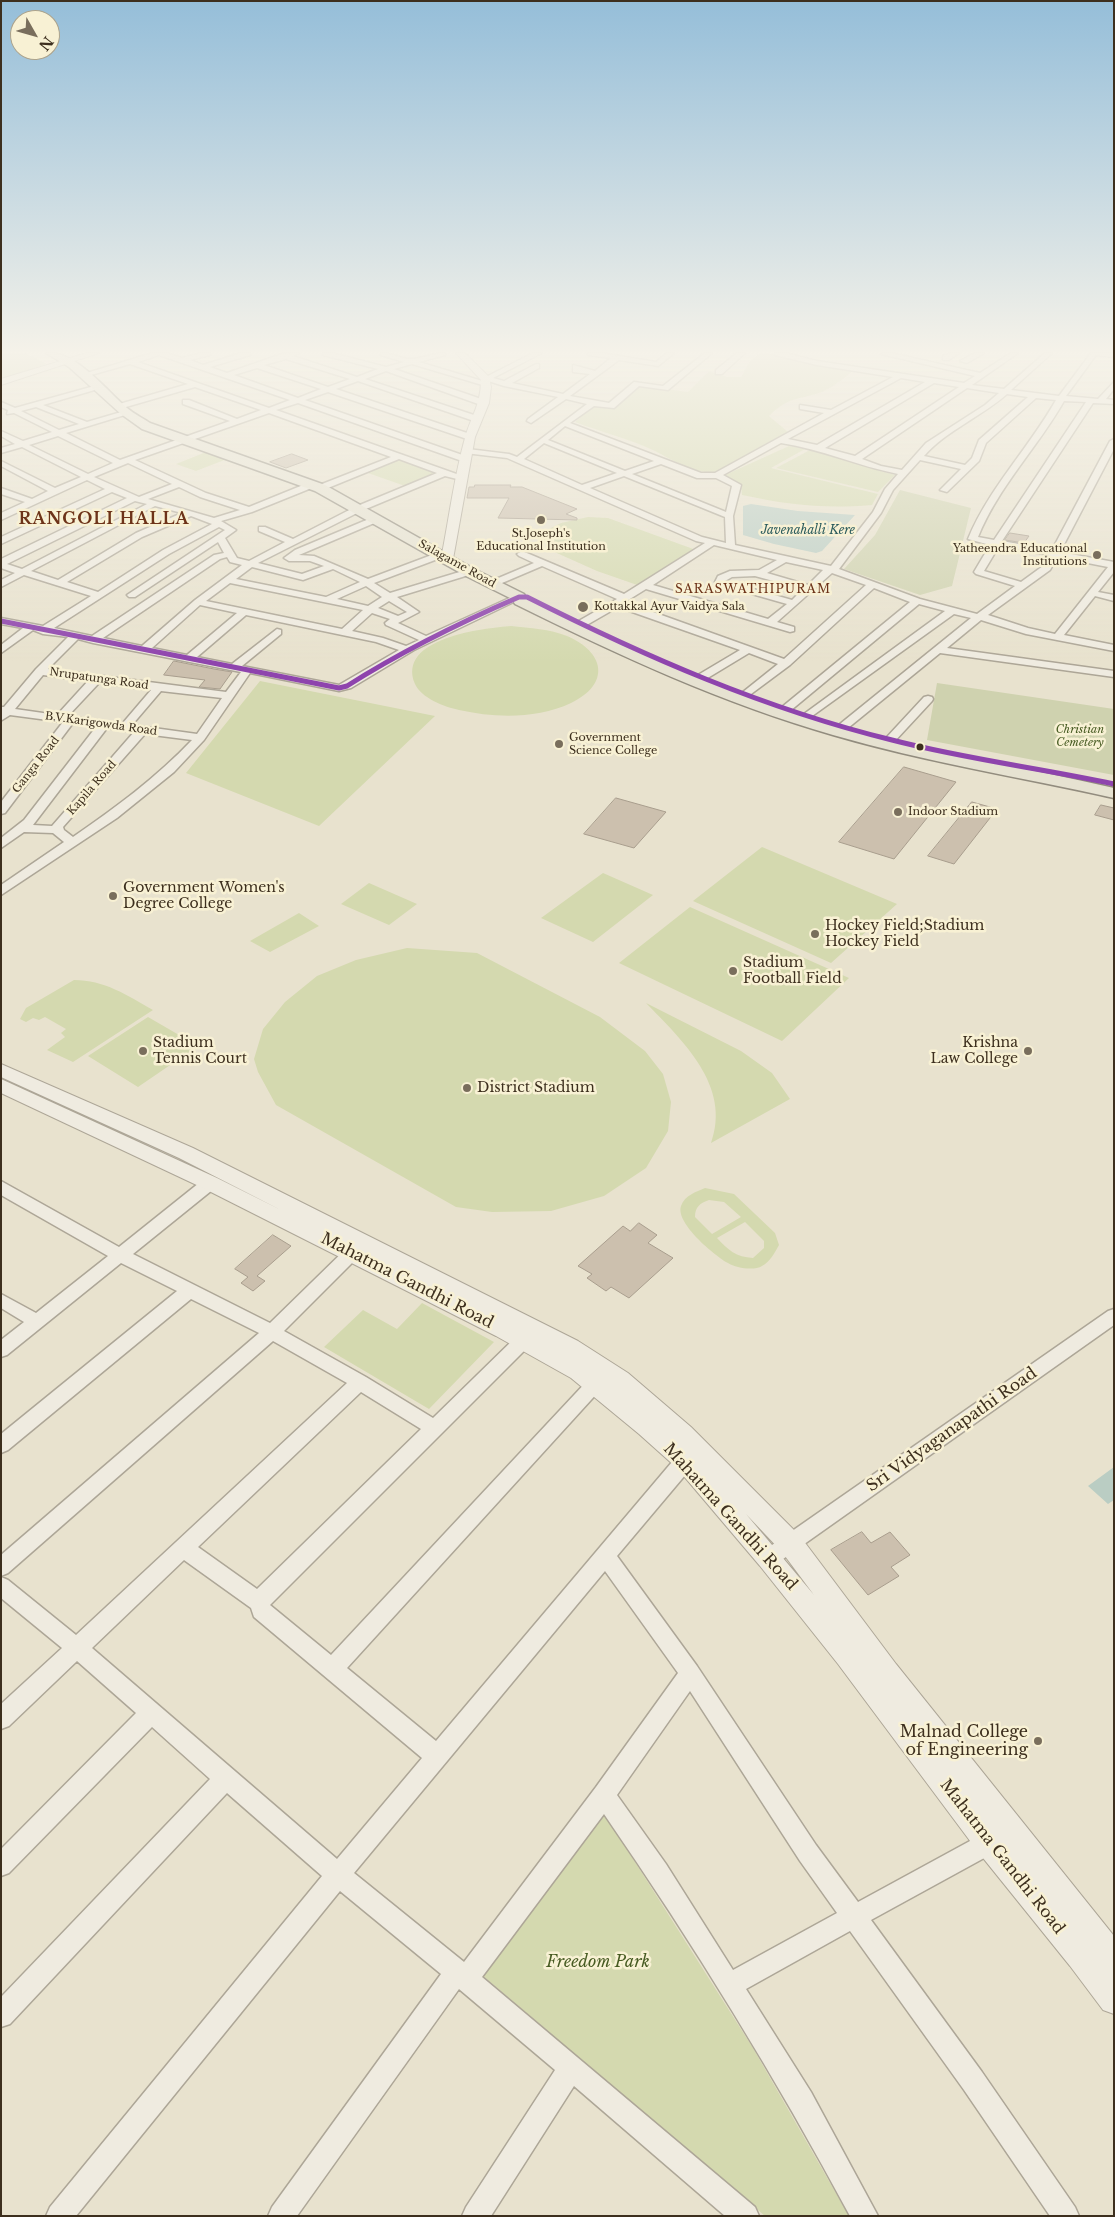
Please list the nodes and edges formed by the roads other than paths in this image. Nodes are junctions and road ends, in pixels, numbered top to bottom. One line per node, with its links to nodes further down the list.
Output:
1 (48, 456): 30 (street)
2 (106, 456): 24 (street)
3 (137, 456): 20 (street)
4 (232, 456): 33 (main road, Salagame Road)
5 (467, 456): 31 (street)
6 (510, 456): 21 (street)
7 (522, 456): 21 (street)
8 (582, 456): 28 (street)
9 (647, 456): 22 (street)
10 (750, 456): 29 (street)
11 (846, 456): 19 (street)
12 (860, 456): 19 (street)
13 (977, 456): 25 (street)
14 (1023, 456): 54 (street)
15 (1053, 456): 54 (street)
16 (1105, 456): 58 (street)
17 (398, 457): 26 (street); 33 (street)
18 (919, 457): 25 (street); 27 (street)
19 (856, 459): 27 (street)
20 (128, 460): 24 (street); 32 (street)
21 (518, 460): 34 (street)
22 (661, 462): 28 (street); 29 (street)
23 (1, 463): 38 (street)
24 (119, 463): 30 (street)
25 (967, 468): 36 (street)
26 (444, 473): 31 (street); 42 (street)
27 (903, 473): 68 (street)
28 (625, 474): 34 (street); 45 (street)
29 (717, 475): 45 (street)
30 (88, 477): 35 (street); 38 (street)
31 (462, 479): 60 (street)
32 (180, 484): 39 (street); 43 (street)
33 (316, 486): 42 (main road, Salagame Road); 43 (street)
34 (582, 488): 53 (street)
35 (112, 489): 39 (street); 51 (street)
36 (944, 490)
37 (1, 491): 40 (street)
38 (55, 491): 40 (street)
39 (137, 499): 41 (street); 64 (street)
40 (34, 502): 46 (street)
41 (156, 503): 44 (street); 69 (street)
42 (358, 509): 47 (main road, Salagame Road); 52 (street)
43 (249, 510): 48 (street)
44 (190, 513): 48 (street); 74 (street)
45 (729, 516): 55 (street)
46 (1, 517)
47 (376, 519): 60 (main road, Salagame Road); 61 (street)
48 (216, 522): 50 (street); 83 (street)
49 (262, 529): 52 (street)
50 (220, 537): 56 (street); 84 (street)
51 (1, 541)
52 (292, 542): 59 (street)
53 (713, 542): 55 (street); 79 (street)
54 (996, 542): 58 (street); 80 (street)
55 (731, 546): 62 (street)
56 (230, 554): 65 (street); 111 (street)
57 (522, 554): 63 (street)
58 (1054, 554): 66 (street); 80 (street)
59 (268, 555): 61 (street); 65 (street)
60 (443, 557): 70 (main road, Salagame Road); 75 (street)
61 (289, 558): 67 (street)
62 (786, 559): 68 (street); 71 (street)
63 (541, 563): 77 (street); 89 (street)
64 (1, 564): 69 (street)
65 (250, 564): 67 (street); 73 (street)
66 (1114, 565): 72 (street)
67 (333, 566): 75 (street)
68 (832, 569): 78 (street); 81 (street)
69 (23, 572): 74 (street); 76 (street)
70 (469, 572): 77 (main road, Salagame Road); 85 (street)
71 (758, 574): 81 (street); 92 (street)
72 (1109, 578): 82 (street)
73 (229, 580): 88 (street); 91 (street)
74 (59, 583): 83 (street)
75 (366, 583): 85 (street); 88 (street)
76 (1, 584)
77 (492, 584): 86 (main road, Salagame Road)
78 (873, 584): 90 (street); 119 (street)
79 (647, 586): 89 (street); 101 (street)
80 (1024, 586): 98 (street)
81 (810, 588): 92 (street)
82 (1092, 593): 87 (street); 109 (street)
83 (99, 595): 105 (street)
84 (132, 595)
85 (390, 596): 94 (street); 99 (street)
86 (519, 597): 93 (street); 95 (main road, Salagame Road); 102 (main road)
87 (1114, 598)
88 (328, 600): 94 (street)
89 (620, 601): 102 (street); 116 (street)
90 (917, 601): 96 (street); 130 (street)
91 (198, 602): 97 (street); 113 (street)
92 (794, 603): 101 (street)
93 (495, 607): 95 (street); 110 (street)
94 (370, 609): 99 (street); 107 (street)
95 (535, 609): 102 (main road, Salagame Road)
96 (953, 610): 98 (street); 132 (street)
97 (244, 613): 107 (street); 118 (street)
98 (980, 617): 109 (street); 117 (street)
99 (398, 619): 110 (street)
100 (1, 621): 103 (street)
101 (769, 622): 104 (street)
102 (578, 626): 124 (main road); 141 (main road, Salagame Road)
103 (30, 628): 105 (street); 115 (street)
104 (790, 628)
105 (43, 630): 108 (street)
106 (277, 632): 120 (street)
107 (344, 632): 114 (street)
108 (75, 636): 111 (street); 122 (street)
109 (1058, 637): 112 (street)
110 (424, 639): 114 (street)
111 (93, 640): 113 (street)
112 (1114, 648)
113 (144, 649): 118 (street)
114 (405, 649): 121 (street)
115 (1, 650)
116 (748, 650): 119 (street); 124 (street)
117 (940, 650): 123 (street); 135 (street)
118 (189, 658): 120 (street)
119 (786, 663): 127 (street)
120 (234, 667): 121 (street)
121 (247, 670): 128 (street)
122 (40, 671): 125 (street, Nrupatunga Road); 131 (street)
123 (1114, 674)
124 (702, 677): 127 (main road)
125 (96, 678): 126 (street, Nrupatunga Road); 133 (street, Ganga Road)
126 (158, 688): 128 (street, Nrupatunga Road); 136 (street)
127 (747, 694): 130 (main road)
128 (230, 696): 138 (street)
129 (928, 699): 139 (street)
130 (786, 709): 132 (main road)
131 (3, 713): 133 (street, B.V.Karigowda Road)
132 (808, 716): 135 (main road)
133 (66, 719): 134 (street, B.V.Karigowda Road); 142 (street, Ganga Road)
134 (104, 724): 136 (street, B.V.Karigowda Road); 143 (street)
135 (844, 726): 139 (main road)
136 (125, 727): 137 (street, B.V.Karigowda Road)
137 (142, 730): 138 (street, B.V.Karigowda Road); 144 (street, Kapila Road)
138 (200, 738): 145 (street)
139 (890, 740): 140 (main road)
140 (1114, 784)
141 (1114, 793)
142 (1, 810)
143 (24, 828): 144 (street); 146 (street)
144 (57, 830): 145 (street)
145 (73, 843): 147 (street)
146 (1, 844)
147 (1, 891)
148 (1, 1070): 150 (street, Mahatma Gandhi Road)
149 (1, 1085): 150 (street, Mahatma Gandhi Road)
150 (143, 1142): 151 (street, Mahatma Gandhi Road); 153 (street, Mahatma Gandhi Road)
151 (210, 1183): 153 (street, Mahatma Gandhi Road); 154 (street)
152 (1, 1187): 154 (street)
153 (358, 1248): 159 (street); 160 (street, Mahatma Gandhi Road); 166 (street, Mahatma Gandhi Road)
154 (121, 1256): 155 (street); 158 (street)
155 (190, 1290): 159 (street); 165 (street)
156 (1, 1300): 158 (street)
157 (1114, 1316): 167 (street, Sri Vidyaganapathi Road)
158 (37, 1322): 161 (street)
159 (272, 1332): 162 (street); 171 (street)
160 (523, 1340): 163 (street, Mahatma Gandhi Road); 164 (street)
161 (1, 1350)
162 (360, 1382): 164 (street); 168 (street)
163 (595, 1384): 166 (street, Mahatma Gandhi Road); 175 (street)
164 (432, 1430): 173 (street)
165 (1, 1445)
166 (691, 1454): 167 (street, Mahatma Gandhi Road); 169 (street); 170 (street, Mahatma Gandhi Road)
167 (791, 1544): 170 (street, Sri Vidyaganapathi Road); 186 (street, Mahatma Gandhi Road)
168 (184, 1548): 173 (street); 174 (street)
169 (606, 1557): 176 (street); 179 (street)
170 (770, 1558): 182 (street, Mahatma Gandhi Road)
171 (1, 1567)
172 (1, 1586): 174 (street)
173 (260, 1603): 175 (street)
174 (78, 1648): 177 (street); 178 (street)
175 (332, 1669): 179 (street)
176 (690, 1673): 181 (street); 185 (street)
177 (151, 1714): 180 (street); 183 (street)
178 (1, 1719)
179 (437, 1756): 184 (street)
180 (227, 1777): 184 (street); 190 (street)
181 (604, 1795): 187 (street); 188 (street)
182 (989, 1843): 185 (street); 189 (street, Mahatma Gandhi Road)
183 (1, 1865)
184 (338, 1875): 187 (street); 192 (street)
185 (853, 1917): 188 (street); 197 (street)
186 (1114, 1960)
187 (461, 1975): 191 (street); 193 (street)
188 (728, 1985): 196 (street)
189 (1114, 1999)
190 (1, 2015)
191 (571, 2068): 194 (street); 195 (street)
192 (59, 2216)
193 (281, 2216)
194 (475, 2216)
195 (746, 2216)
196 (865, 2216)
197 (1066, 2216)

